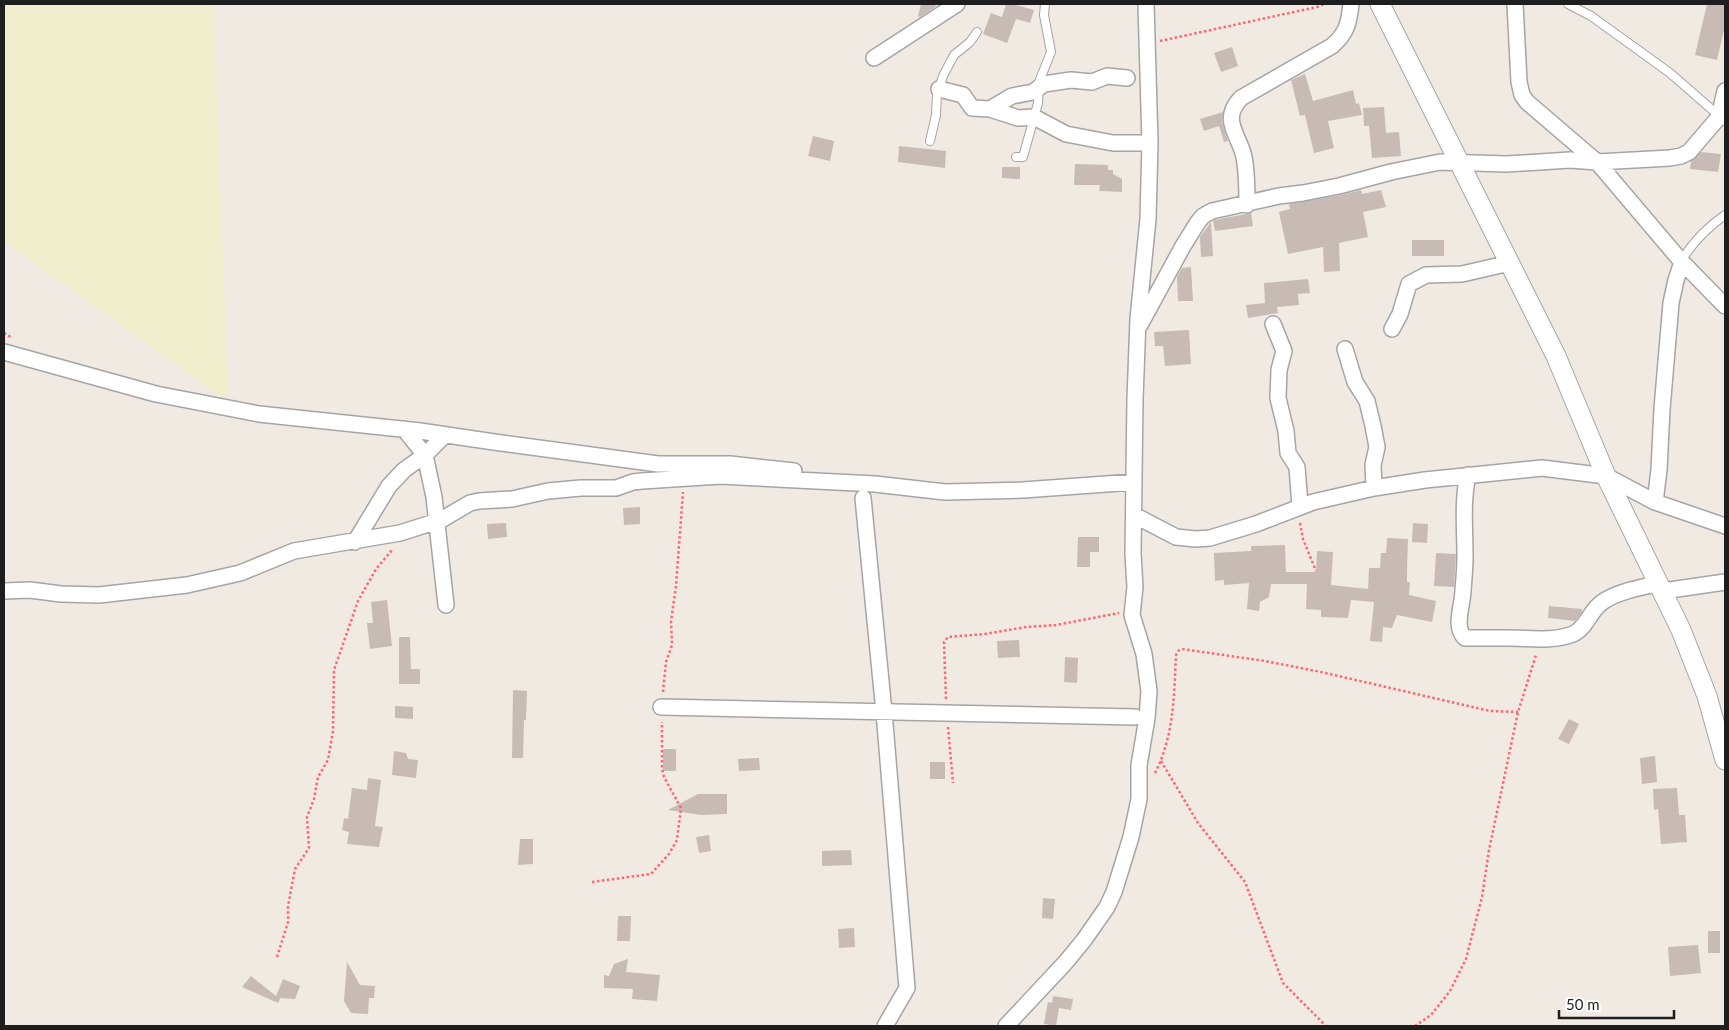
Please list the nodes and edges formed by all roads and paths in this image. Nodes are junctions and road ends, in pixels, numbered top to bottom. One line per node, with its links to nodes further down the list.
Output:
1 (957, 4): 11 (street)
2 (1045, 4): 13 (lane)
3 (1146, 4): 10 (street)
4 (1324, 4): 10 (path)
5 (1351, 4): 24 (street)
6 (1380, 4): 22 (street)
7 (1515, 4): 23 (street)
8 (1568, 4): 18 (lane)
9 (977, 32): 14 (lane)
10 (1147, 44): 20 (street)
11 (874, 58)
12 (1126, 78): 13 (street)
13 (1038, 88): 16 (street); 17 (lane)
14 (939, 89): 16 (street); 19 (lane)
15 (1725, 91): 18 (street)
16 (990, 109): 17 (street)
17 (1034, 117): 20 (street); 21 (lane)
18 (1722, 119): 23 (street)
19 (930, 141)
20 (1150, 143): 31 (street)
21 (1016, 157)
22 (1459, 162): 23 (street); 24 (street); 26 (street)
23 (1597, 162): 27 (street)
24 (1247, 205): 31 (street)
25 (1725, 215): 27 (lane)
26 (1507, 258): 30 (street); 38 (street)
27 (1681, 262): 28 (street); 43 (street)
28 (1725, 306)
29 (1273, 324): 44 (street)
30 (1392, 329)
31 (1138, 330): 39 (street)
32 (1345, 349): 41 (street)
33 (4, 352): 34 (street)
34 (404, 429): 35 (street); 36 (street)
35 (445, 435): 36 (street); 40 (street)
36 (425, 455): 46 (street); 49 (street)
37 (1468, 475): 38 (street); 41 (street); 56 (street)
38 (1606, 476): 43 (street); 52 (street)
39 (1134, 482): 40 (street); 45 (street)
40 (875, 484): 46 (street)
41 (1374, 488): 44 (street)
42 (863, 498): 58 (street)
43 (1655, 502): 47 (street)
44 (1299, 507): 45 (street); 50 (path)
45 (1134, 515): 55 (street)
46 (436, 521): 48 (street); 54 (street)
47 (1725, 526)
48 (408, 531): 49 (street); 66 (path)
49 (355, 542): 53 (street)
50 (1316, 571)
51 (1725, 582): 52 (street)
52 (1661, 587): 56 (street); 62 (street)
53 (4, 591)
54 (446, 605)
55 (1132, 610): 60 (path); 68 (street)
56 (1539, 638): 59 (path)
57 (661, 707): 58 (street)
58 (884, 712): 60 (street); 67 (street)
59 (1518, 712): 63 (path); 70 (path)
60 (947, 713): 61 (street); 65 (path)
61 (1135, 717)
62 (1725, 760)
63 (1161, 761): 64 (path); 69 (path)
64 (1152, 780)
65 (953, 783)
66 (277, 957)
67 (885, 1026)
68 (1006, 1026)
69 (1326, 1026)
70 (1415, 1026)

